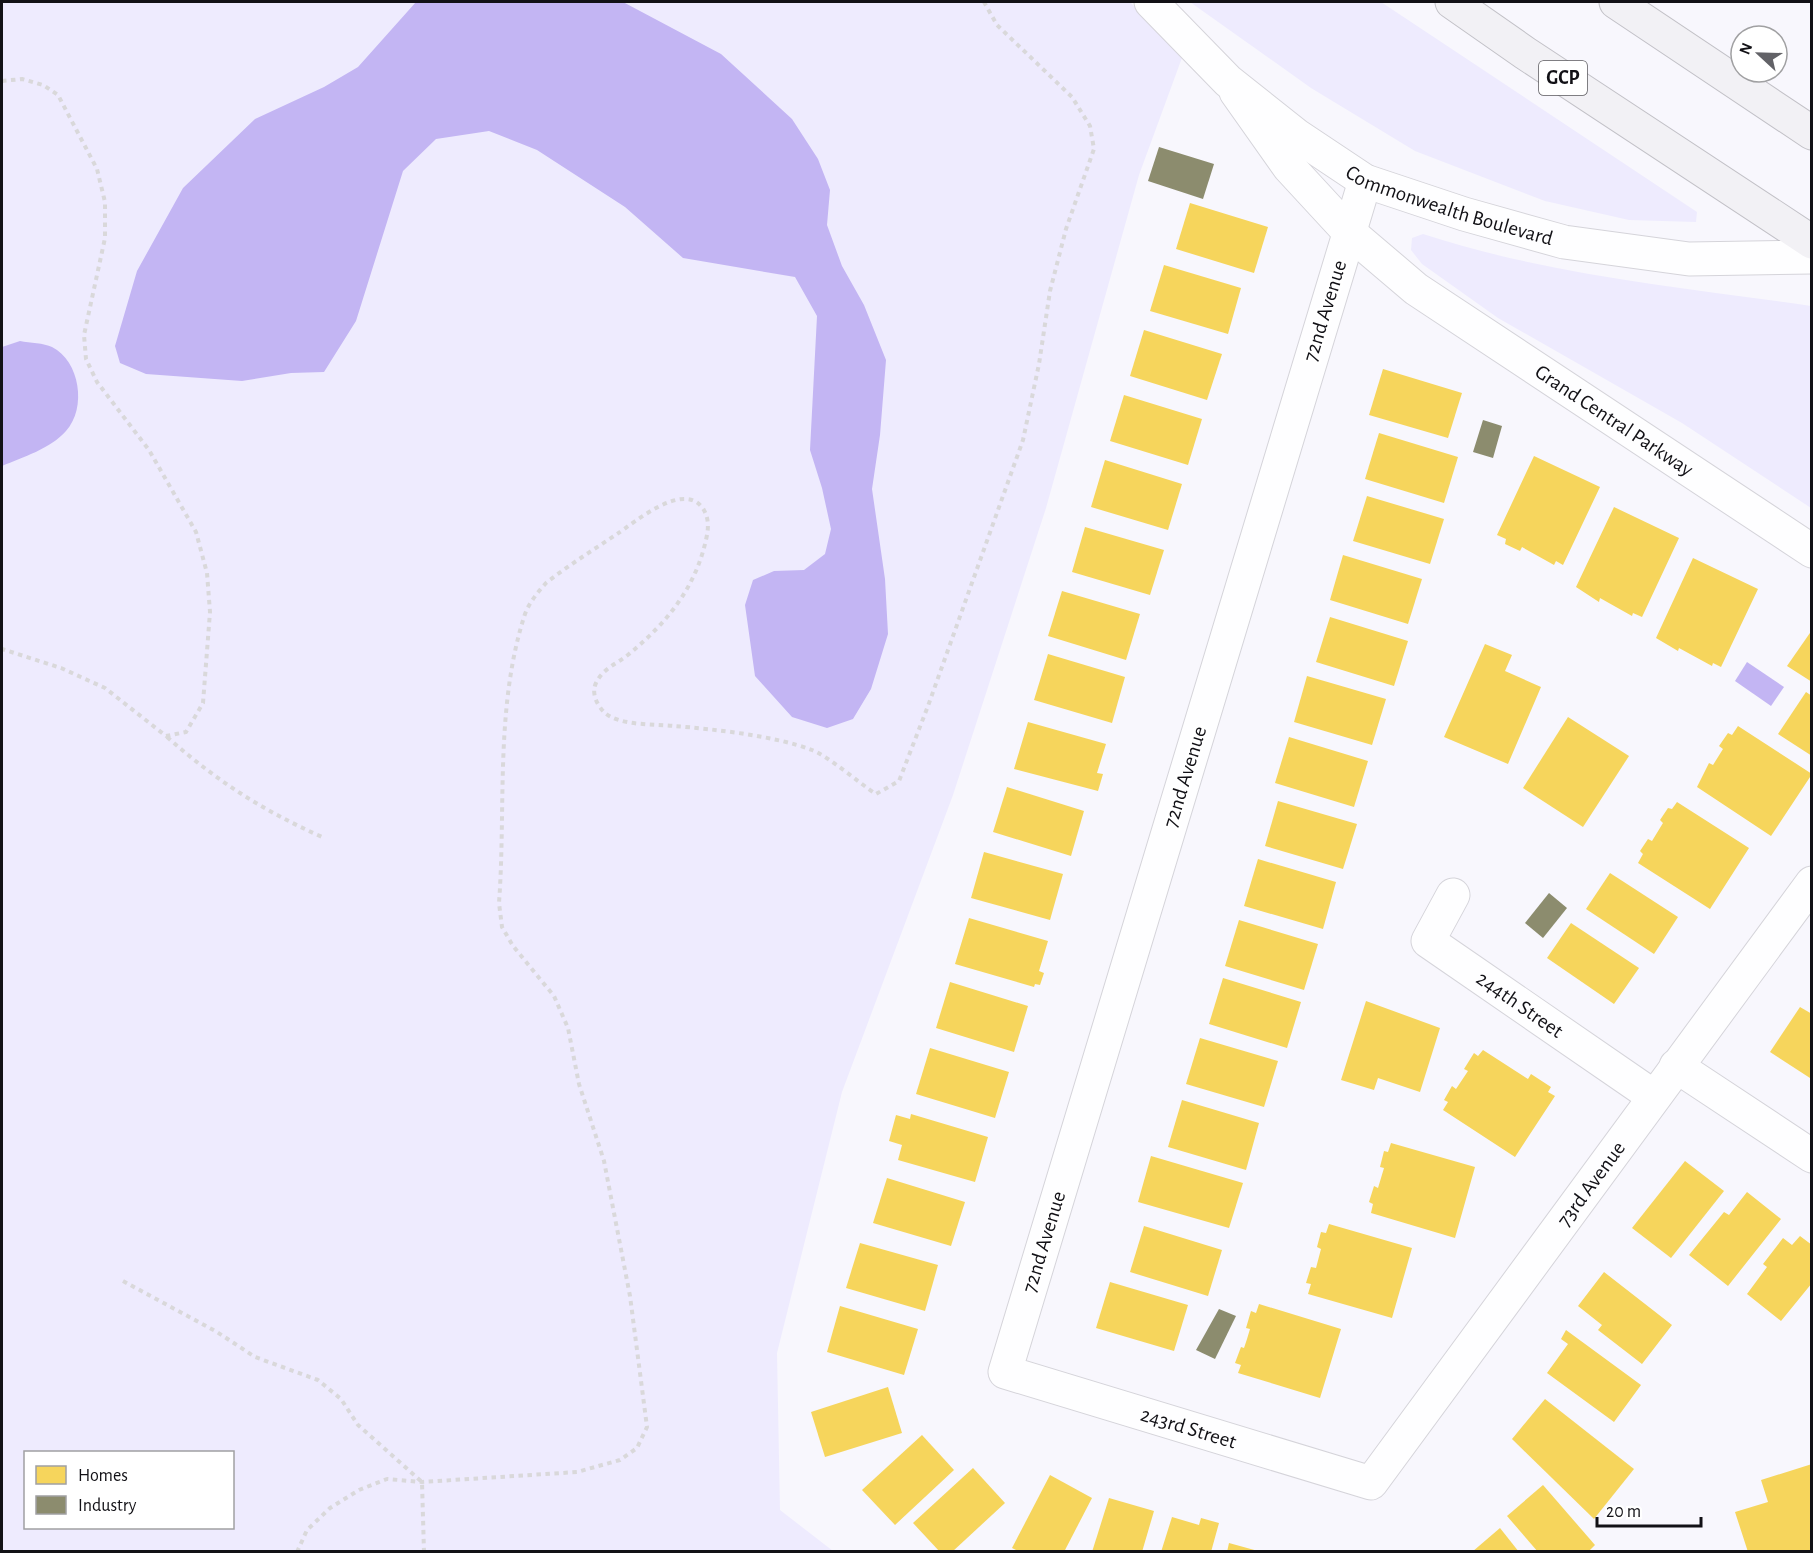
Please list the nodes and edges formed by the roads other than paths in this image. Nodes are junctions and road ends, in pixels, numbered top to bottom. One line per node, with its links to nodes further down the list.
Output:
1 (1151, 2): 4 (street, Commonwealth Boulevard)
2 (1452, 2): 8 (highway, GCP)
3 (1616, 2): 5 (highway)
4 (1228, 81): 6 (street, Commonwealth Boulevard); 7 (street, Grand Central Parkway)
5 (1812, 133)
6 (1365, 181): 7 (street, 72nd Avenue); 9 (street, Commonwealth Boulevard)
7 (1349, 232): 10 (street, Grand Central Parkway); 16 (street, 72nd Avenue)
8 (1812, 242)
9 (1812, 257)
10 (1812, 551)
11 (1812, 883): 13 (street, 73rd Avenue)
12 (1453, 895): 14 (street, 244th Street)
13 (1676, 1066): 14 (street, 73rd Avenue); 15 (street)
14 (1653, 1096): 17 (street, 73rd Avenue)
15 (1812, 1156)
16 (1005, 1372): 17 (street, 243rd Street)
17 (1371, 1483)

